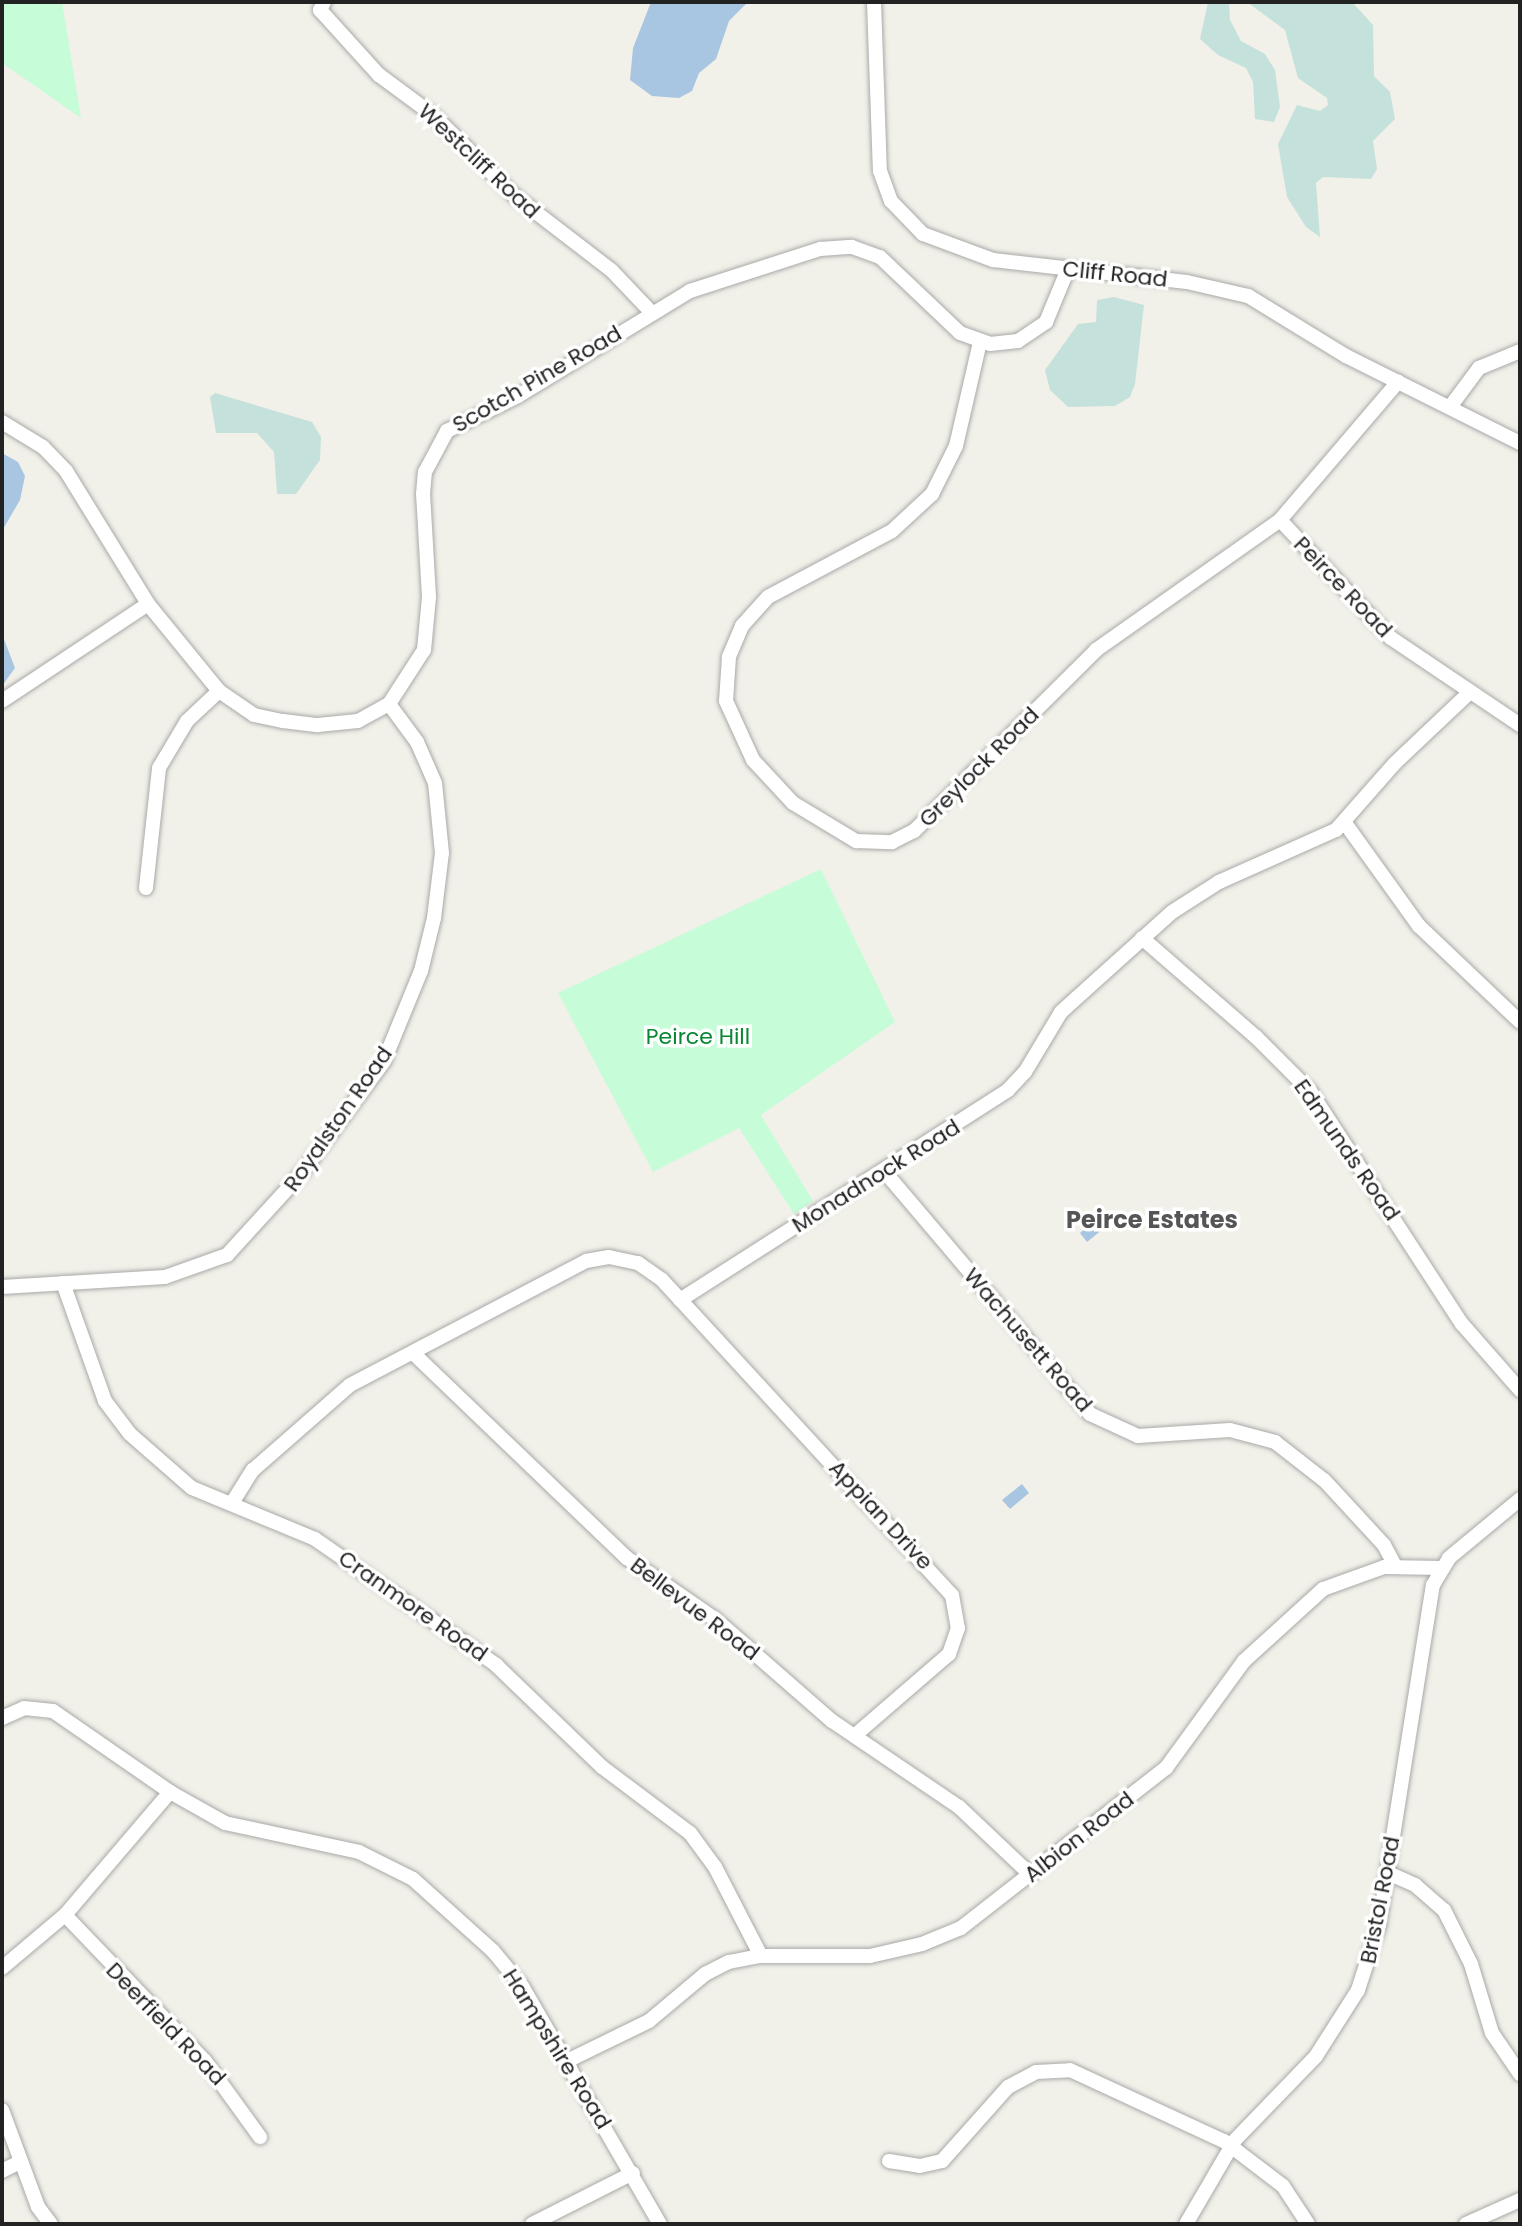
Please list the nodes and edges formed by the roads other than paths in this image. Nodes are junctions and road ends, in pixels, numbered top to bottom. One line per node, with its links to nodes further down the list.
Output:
1 (324, 2): 4 (street, Westcliff Road)
2 (874, 2): 3 (street, Cliff Road)
3 (1068, 269): 5 (street); 7 (street, Cliff Road)
4 (651, 312): 5 (street, Scotch Pine Road); 16 (street, Scotch Pine Road)
5 (980, 342): 11 (street, Greylock Road)
6 (1520, 351): 8 (street)
7 (1398, 382): 8 (street, Cliff Road); 11 (street, Peirce Road)
8 (1450, 407): 10 (street, Cliff Road)
9 (2, 422): 12 (street)
10 (1520, 443)
11 (1280, 520): 14 (street, Peirce Road)
12 (148, 604): 13 (street); 15 (street)
13 (219, 691): 16 (street); 19 (street)
14 (1469, 693): 17 (street, Peirce Road); 18 (street, Monadnock Road)
15 (2, 701)
16 (389, 704): 23 (street, Royalston Road)
17 (1520, 725)
18 (1345, 823): 20 (street, Monadnock Road); 21 (street)
19 (146, 888)
20 (1142, 938): 22 (street, Monadnock Road); 27 (street, Edmunds Road)
21 (1520, 1022)
22 (884, 1171): 25 (street, Monadnock Road); 30 (street, Wachusett Road)
23 (63, 1283): 24 (street, Royalston Road); 29 (street, Cranmore Road)
24 (2, 1287)
25 (680, 1300): 26 (street); 33 (street, Appian Drive)
26 (413, 1353): 29 (street); 33 (street, Bellevue Road)
27 (1520, 1390)
28 (1520, 1499): 31 (street)
29 (232, 1503): 38 (street, Cranmore Road)
30 (1395, 1566): 31 (street, Albion Road); 36 (street, Albion Road)
31 (1441, 1568): 35 (street, Bristol Road)
32 (2, 1718): 34 (street, Hampshire Road)
33 (854, 1736): 36 (street, Bellevue Road)
34 (170, 1792): 37 (street); 40 (street, Hampshire Road)
35 (1388, 1873): 41 (street); 44 (street, Bristol Road)
36 (1031, 1875): 38 (street, Albion Road)
37 (65, 1915): 39 (street); 43 (street, Deerfield Road)
38 (761, 1956): 40 (street, Albion Road)
39 (2, 1968)
40 (567, 2061): 48 (street, Hampshire Road)
41 (1520, 2074)
42 (2, 2110): 46 (street)
43 (260, 2137)
44 (1231, 2146): 45 (street); 53 (street, Bristol Road); 54 (street)
45 (889, 2161)
46 (20, 2162): 47 (street); 50 (street)
47 (2, 2171)
48 (633, 2173): 51 (street); 52 (street, Hampshire Road)
49 (1520, 2200): 55 (street)
50 (51, 2224)
51 (532, 2224)
52 (660, 2224)
53 (1186, 2224)
54 (1308, 2224)
55 (1466, 2224)

